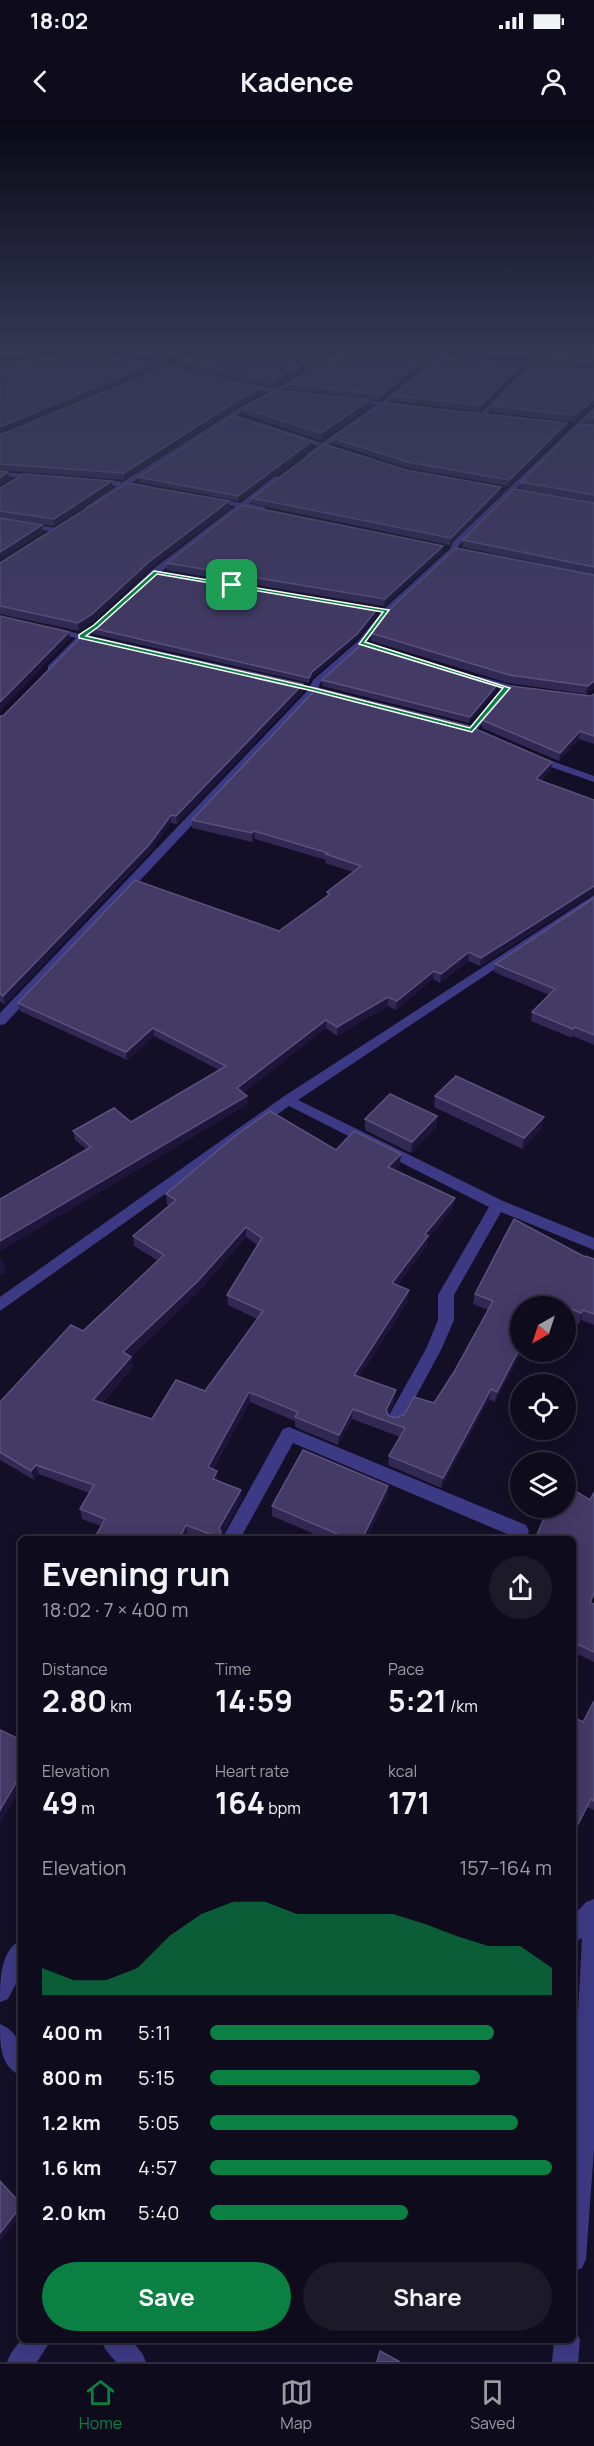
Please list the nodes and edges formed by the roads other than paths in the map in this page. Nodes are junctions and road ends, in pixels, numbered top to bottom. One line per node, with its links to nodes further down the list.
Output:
1 (177, 451): 12 (street)
2 (317, 451): 6 (street)
3 (341, 451): 5 (street)
4 (554, 451): 16 (street)
5 (345, 452)
6 (306, 459)
7 (287, 472): 18 (street)
8 (0, 474): 9 (street)
9 (22, 476): 10 (street); 13 (street)
10 (54, 478)
11 (85, 480): 12 (street)
12 (124, 484): 14 (street); 19 (street)
13 (7, 486)
14 (158, 490)
15 (498, 490): 16 (street)
16 (515, 493): 26 (street)
17 (202, 498): 18 (street)
18 (242, 505): 20 (street); 28 (street)
19 (85, 510)
20 (275, 512)
21 (0, 521): 23 (street)
22 (65, 523): 23 (street)
23 (55, 530): 24 (street)
24 (46, 536)
25 (442, 548): 26 (street)
26 (453, 550): 27 (street); 32 (street)
27 (465, 553)
28 (155, 572): 29 (street); 31 (street)
29 (167, 574)
30 (375, 609): 32 (street)
31 (113, 611)
32 (387, 611): 36 (street)
33 (33, 626): 35 (street)
34 (96, 626): 35 (street)
35 (81, 636): 37 (street); 39 (street)
36 (361, 643): 38 (street); 43 (street)
37 (114, 644)
38 (372, 646)
39 (43, 676)
40 (473, 677): 42 (street)
41 (302, 687): 43 (street)
42 (507, 688): 44 (street); 46 (street)
43 (319, 691): 51 (street)
44 (542, 693)
45 (461, 728): 46 (street)
46 (472, 730): 47 (street)
47 (482, 736)
48 (524, 753): 49 (street)
49 (594, 779)
50 (594, 898): 52 (street)
51 (0, 1021)
52 (288, 1100): 53 (street); 55 (street)
53 (498, 1205): 54 (street); 56 (street)
54 (594, 1244)
55 (0, 1305)
56 (395, 1419)
57 (520, 1531): 58 (street)
58 (233, 1536)
59 (594, 1910): 61 (street)
60 (594, 1922): 66 (street)
61 (576, 1929)
62 (18, 1957): 63 (street)
63 (0, 1991)
64 (0, 2036): 65 (street)
65 (18, 2060)
66 (576, 2222)
67 (36, 2343): 70 (street)
68 (117, 2343): 71 (street)
69 (567, 2343): 72 (street)
70 (20, 2362)
71 (133, 2362)
72 (565, 2362)

